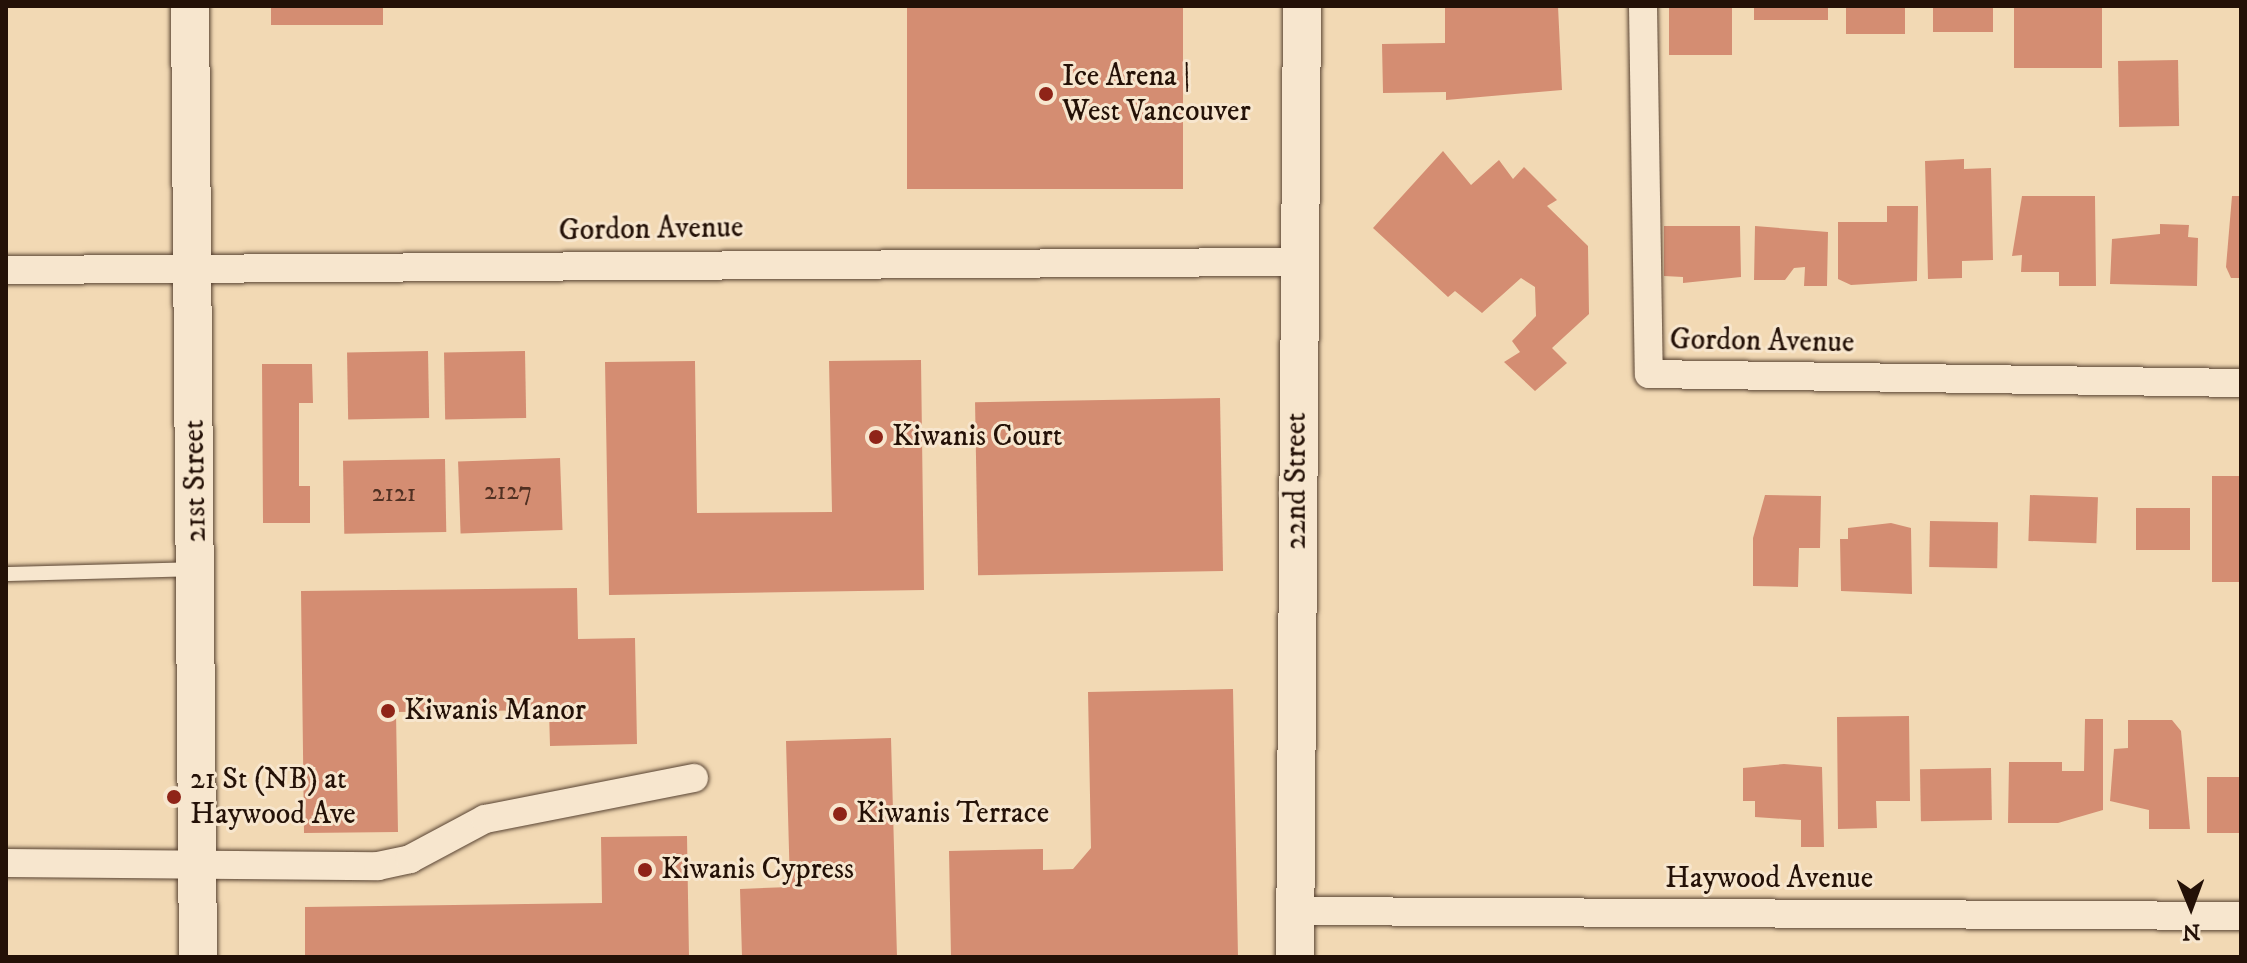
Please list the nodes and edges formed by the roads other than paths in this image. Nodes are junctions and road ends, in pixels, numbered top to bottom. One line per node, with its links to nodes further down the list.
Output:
1 (190, 6): 5 (main road, 21st Street)
2 (1302, 6): 4 (main road, 22nd Street)
3 (1643, 6): 7 (street, Gordon Avenue)
4 (1297, 262): 5 (street, Gordon Avenue); 13 (main road, 22nd Street)
5 (192, 269): 6 (street, Gordon Avenue); 8 (main road, 21st Street)
6 (6, 270)
7 (2241, 383)
8 (198, 569): 9 (lane); 12 (main road, 21st Street)
9 (6, 574)
10 (694, 778): 12 (street)
11 (6, 863): 12 (street)
12 (197, 864): 15 (main road, 21st Street)
13 (1296, 911): 14 (street, Haywood Avenue); 16 (main road, 22nd Street)
14 (2241, 916)
15 (198, 957)
16 (1295, 957)

